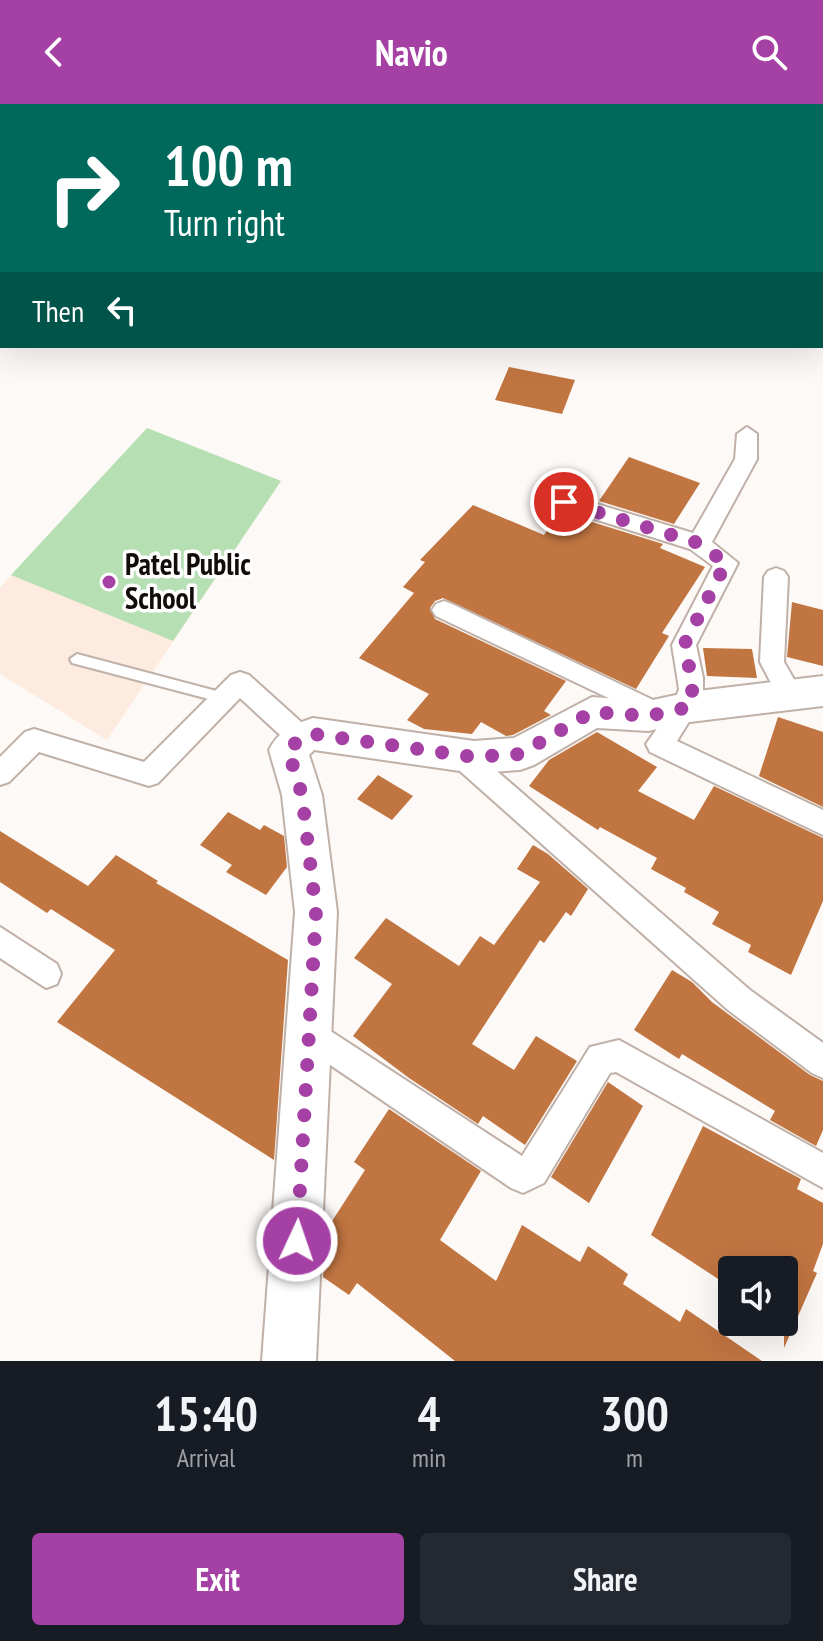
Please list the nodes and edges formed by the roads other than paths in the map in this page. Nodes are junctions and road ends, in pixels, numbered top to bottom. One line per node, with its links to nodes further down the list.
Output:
1 (747, 434): 3 (street)
2 (564, 502): 3 (street)
3 (698, 543): 9 (street)
4 (776, 577): 7 (street)
5 (444, 610): 9 (street)
6 (77, 659): 8 (lane)
7 (806, 693): 9 (street)
8 (224, 698): 10 (street); 12 (street)
9 (676, 710): 11 (street); 13 (street)
10 (301, 738): 11 (street); 16 (street)
11 (460, 755): 17 (street)
12 (0, 774)
13 (823, 823)
14 (0, 941): 15 (street)
15 (46, 974)
16 (309, 1032): 18 (street); 19 (street)
17 (823, 1062)
18 (823, 1171)
19 (289, 1361)

